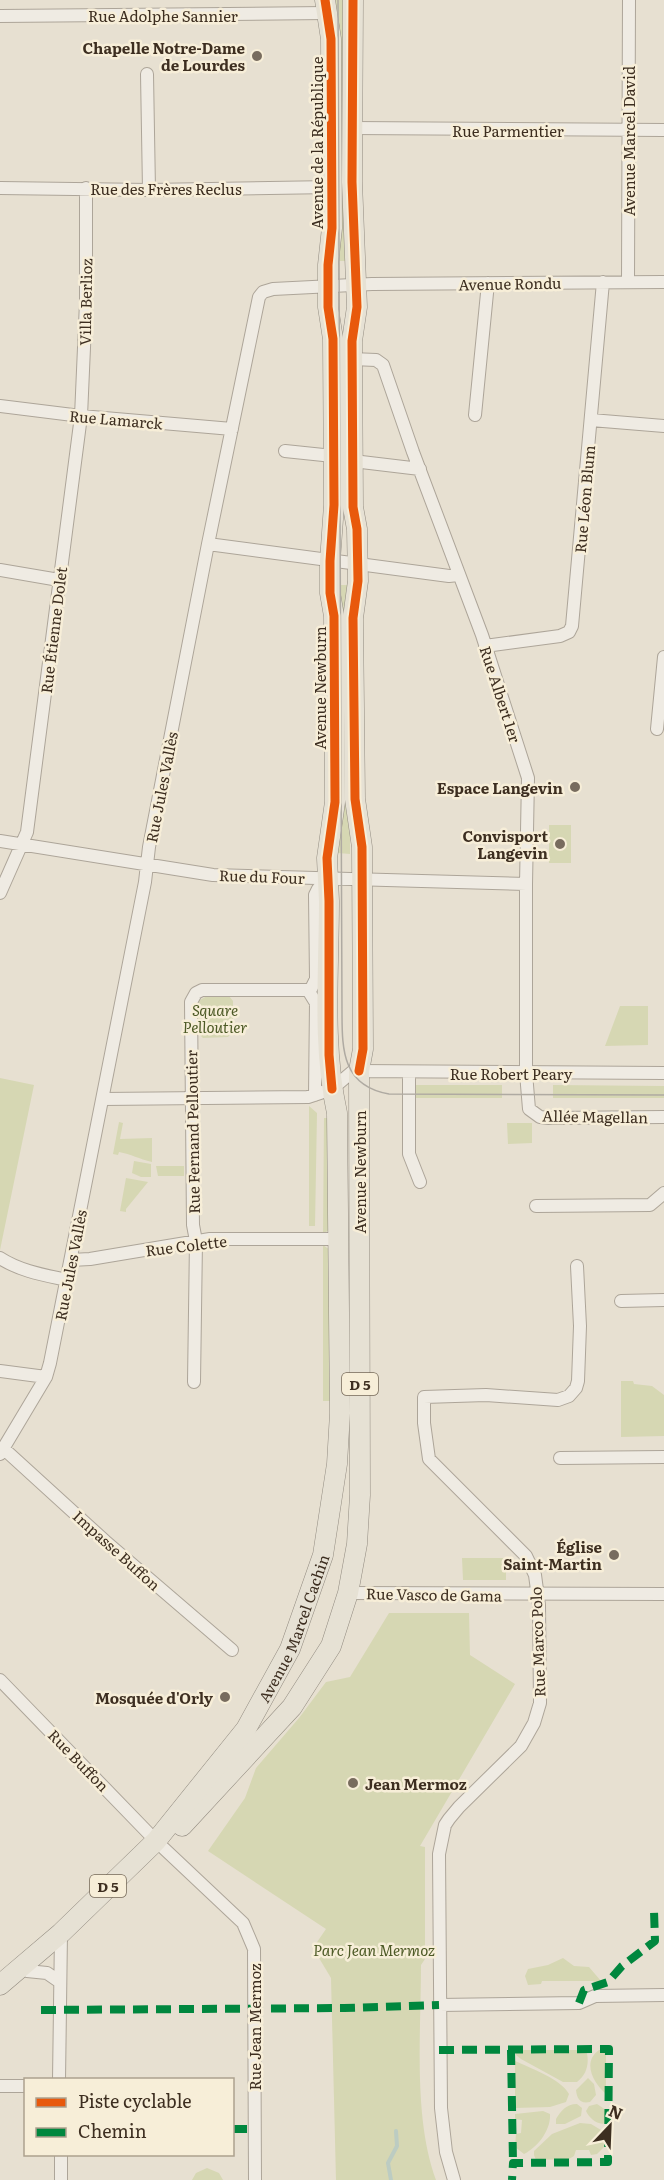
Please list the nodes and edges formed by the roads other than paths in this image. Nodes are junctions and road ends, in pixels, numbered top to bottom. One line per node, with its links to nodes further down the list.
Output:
1 (353, 0): 6 (main road, D 5)
2 (629, 0): 7 (street, Avenue Marcel David)
3 (326, 7): 4 (street, Rue Adolphe Sannier); 9 (main road, Avenue de la République / D 5)
4 (0, 16)
5 (147, 74): 12 (street)
6 (352, 128): 7 (street, Rue Parmentier); 17 (main road, D 5)
7 (628, 130): 8 (street, Rue Parmentier); 13 (street, Avenue Marcel David)
8 (664, 130)
9 (332, 187): 12 (street, Rue des Frères Reclus); 18 (main road, Avenue de la République / D 5)
10 (0, 188): 11 (street, Rue des Frères Reclus)
11 (86, 188): 12 (street, Rue des Frères Reclus); 21 (street, Villa Berlioz)
12 (149, 190)
13 (628, 281): 14 (street, Avenue Rondu); 15 (street, Avenue Rondu)
14 (603, 282): 16 (street, Avenue Rondu); 23 (street, Rue Léon Blum)
15 (664, 282)
16 (488, 283): 17 (street, Avenue Rondu); 22 (street)
17 (357, 285): 18 (street, Rue Jules Vallès); 19 (main road, Avenue Newburn / D 5)
18 (328, 286): 25 (street, Rue Jules Vallès); 27 (main road, Avenue Newburn / D 5)
19 (352, 359): 28 (main road, Avenue Newburn / D 5); 29 (street, Rue Albert 1er)
20 (0, 406): 21 (street, Rue Lamarck)
21 (81, 416): 25 (street, Rue Lamarck); 35 (street, Rue Étienne Dolet)
22 (475, 416)
23 (591, 420): 24 (street); 36 (street, Rue Léon Blum)
24 (664, 426)
25 (231, 429): 30 (street, Rue Jules Vallès)
26 (285, 451): 27 (street)
27 (333, 456): 31 (main road, Avenue Newburn / D 5)
28 (353, 461): 29 (street); 32 (main road, Avenue Newburn / D 5)
29 (420, 469): 34 (street, Rue Albert 1er)
30 (208, 544): 31 (street); 41 (street, Rue Jules Vallès)
31 (330, 561): 32 (street); 42 (main road, Avenue Newburn / D 5)
32 (357, 564): 34 (street); 43 (main road, Avenue Newburn / D 5)
33 (0, 570): 35 (street)
34 (458, 575): 36 (street, Rue Albert 1er)
35 (59, 580): 40 (street, Rue Étienne Dolet)
36 (485, 646): 44 (street, Rue Albert 1er)
37 (664, 657): 38 (street)
38 (657, 729)
39 (0, 841): 40 (street, Rue du Four)
40 (22, 844): 41 (street, Rue du Four); 45 (street, Rue Étienne Dolet)
41 (147, 863): 42 (street, Rue du Four); 53 (street, Rue Jules Vallès)
42 (327, 879): 43 (street, Rue du Four); 46 (street); 51 (main road, Avenue Newburn / D 5)
43 (363, 881): 44 (street, Rue du Four); 47 (main road, Avenue Newburn / D 5)
44 (526, 884): 49 (street, Rue Albert 1er)
45 (0, 893)
46 (308, 990): 51 (street); 52 (street, Rue Fernand Pelloutier)
47 (359, 1071): 48 (street, Rue Robert Peary); 51 (street); 73 (main road, Avenue Newburn / D 5)
48 (409, 1072): 49 (street, Rue Robert Peary); 55 (street)
49 (526, 1073): 50 (street, Rue Robert Peary); 54 (street, Allée Magellan)
50 (664, 1073)
51 (324, 1092): 52 (street); 58 (main road, Avenue Newburn / D 5)
52 (192, 1097): 53 (street); 59 (street, Rue Fernand Pelloutier)
53 (103, 1099): 61 (street, Rue Jules Vallès)
54 (664, 1117)
55 (420, 1182)
56 (664, 1194): 57 (street)
57 (536, 1206)
58 (337, 1239): 59 (street, Rue Colette); 68 (main road, Avenue Newburn / D 5)
59 (196, 1241): 61 (street, Rue Colette); 69 (street, Rue Fernand Pelloutier)
60 (0, 1258): 63 (street)
61 (71, 1260): 63 (street, Rue Jules Vallès)
62 (577, 1266): 75 (street, Rue Marco Polo)
63 (67, 1280): 67 (street, Rue Jules Vallès)
64 (664, 1300): 65 (street)
65 (621, 1301)
66 (0, 1371): 67 (street)
67 (46, 1377): 70 (street)
68 (339, 1381): 78 (main road, Avenue Marcel Cachin / D 5)
69 (194, 1382)
70 (2, 1452): 76 (street, Impasse Buffon)
71 (664, 1457): 72 (street)
72 (560, 1458)
73 (348, 1593): 75 (street, Rue Vasco de Gama); 78 (main road, Avenue Marcel Cachin / D 5)
74 (664, 1594): 75 (street, Rue Vasco de Gama)
75 (538, 1595): 85 (street, Rue Marco Polo)
76 (232, 1650)
77 (0, 1680): 78 (street, Rue Buffon)
78 (156, 1841): 79 (main road, Avenue Marcel Cachin / D 5); 91 (street, Rue Jean Mermoz)
79 (61, 1933): 80 (main road, Avenue Marcel Cachin / D 5); 81 (street); 82 (main road, Avenue Marcel Cachin / D 5)
80 (27, 1971): 81 (street); 84 (main road, Avenue Marcel Cachin / D 5)
81 (60, 1982): 86 (street)
82 (0, 1985)
83 (664, 1995): 85 (street)
84 (0, 2002)
85 (439, 2005): 92 (street, Rue Marco Polo)
86 (59, 2078)
87 (0, 2086): 88 (street)
88 (24, 2086)
89 (60, 2156): 90 (street)
90 (61, 2180)
91 (255, 2180)
92 (454, 2180)

